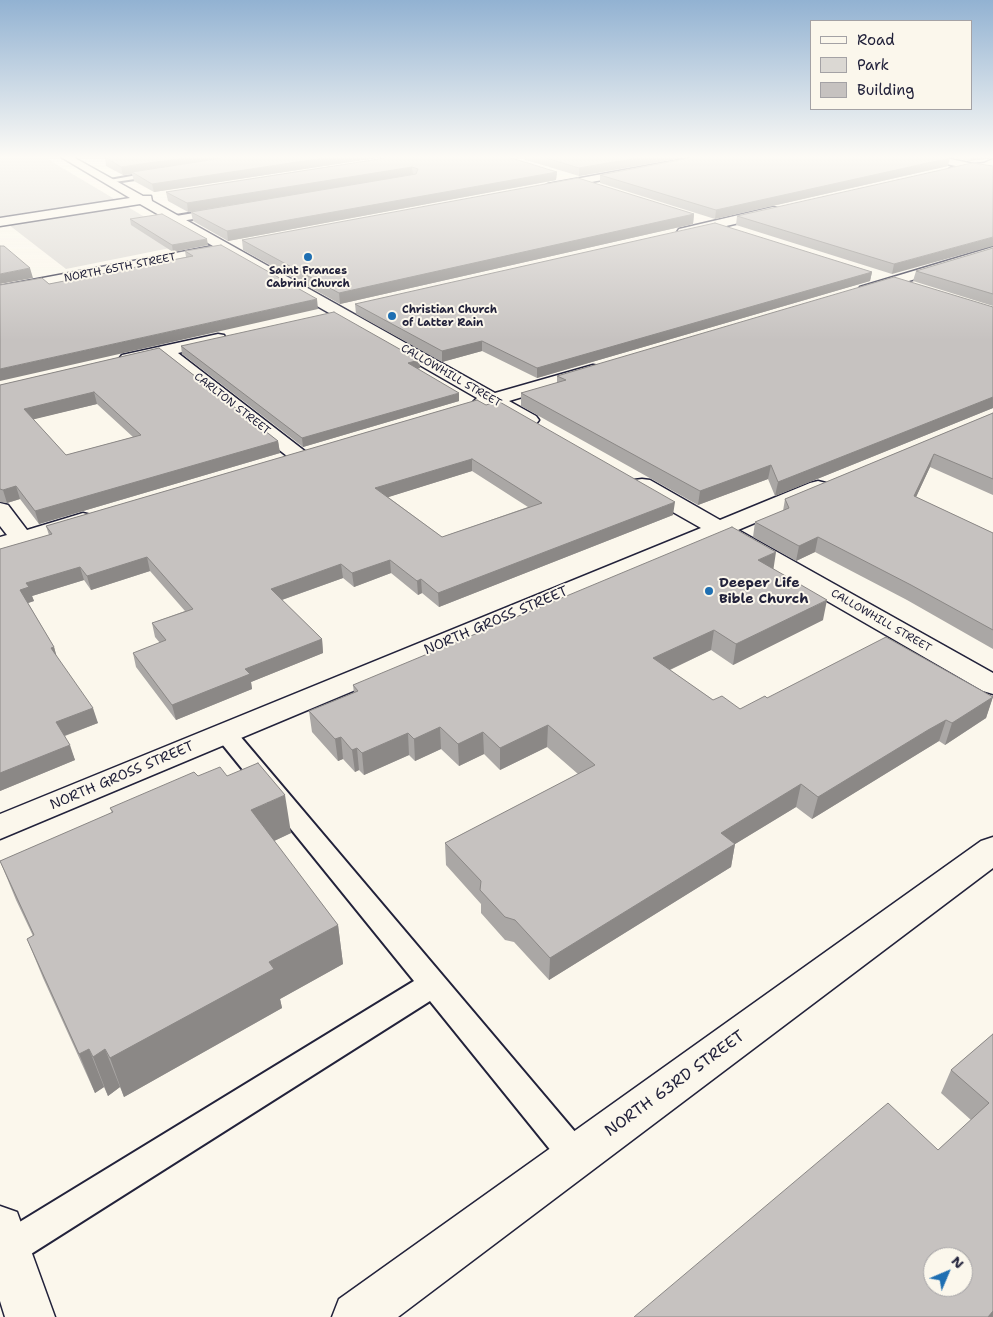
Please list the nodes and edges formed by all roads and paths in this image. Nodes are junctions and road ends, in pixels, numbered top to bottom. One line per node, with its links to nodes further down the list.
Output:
1 (23, 218): 6 (street)
2 (179, 218): 5 (lane)
3 (695, 218): 7 (street)
4 (743, 218): 7 (street)
5 (176, 219): 11 (street, CALLOWHILL STREET)
6 (0, 222)
7 (715, 225): 8 (street); 9 (street)
8 (743, 234)
9 (667, 236)
10 (245, 244): 11 (street, NORTH 65TH STREET)
11 (226, 248): 15 (street, NORTH 65TH STREET); 19 (street, CALLOWHILL STREET)
12 (993, 251): 14 (street)
13 (875, 275): 14 (street)
14 (893, 281): 16 (street); 17 (street)
15 (0, 290)
16 (920, 290)
17 (846, 295)
18 (357, 307): 19 (street)
19 (338, 312): 20 (street); 25 (street, CALLOWHILL STREET)
20 (318, 316)
21 (232, 336): 22 (street)
22 (165, 351): 23 (street); 28 (street, CARLTON STREET)
23 (116, 362)
24 (607, 366): 25 (street)
25 (492, 400): 26 (street); 27 (street, CALLOWHILL STREET)
26 (465, 408)
27 (543, 428)
28 (299, 456)
29 (627, 476): 33 (street, CALLOWHILL STREET)
30 (838, 480): 33 (street, NORTH GROSS STREET)
31 (0, 510): 34 (street)
32 (98, 516): 34 (street)
33 (719, 529): 35 (street, CALLOWHILL STREET); 36 (street, NORTH GROSS STREET)
34 (11, 542)
35 (993, 684)
36 (226, 734): 37 (street, NORTH GROSS STREET); 39 (lane)
37 (0, 827)
38 (993, 850): 40 (street, NORTH 63RD STREET)
39 (433, 984): 40 (lane); 41 (lane)
40 (576, 1157): 43 (street, NORTH 63RD STREET)
41 (2, 1244): 42 (street)
42 (30, 1317)
43 (357, 1317)

